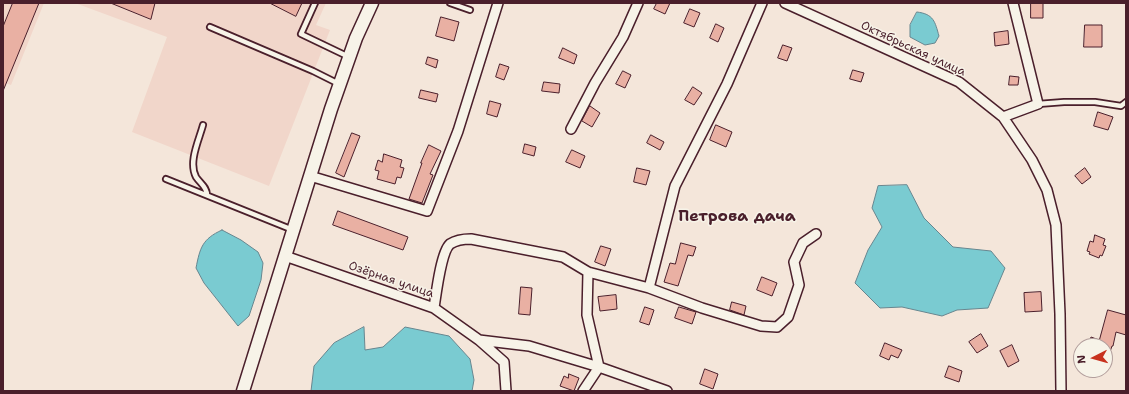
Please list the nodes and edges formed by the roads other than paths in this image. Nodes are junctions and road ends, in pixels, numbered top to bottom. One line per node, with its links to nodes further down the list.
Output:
1 (315, 3): 11 (lane)
2 (372, 3): 11 (main road)
3 (450, 3): 9 (lane)
4 (498, 3): 18 (street)
5 (638, 3): 17 (street)
6 (762, 3): 25 (street)
7 (785, 3): 15 (street, Октябрьская улица)
8 (1013, 3): 14 (street)
9 (470, 10)
10 (210, 27): 12 (lane)
11 (349, 57): 12 (main road)
12 (339, 84): 18 (main road)
13 (1126, 102): 14 (lane)
14 (1038, 104): 15 (street)
15 (1003, 117): 33 (street, Октябрьская улица)
16 (203, 125): 20 (lane)
17 (571, 129)
18 (310, 176): 21 (main road)
19 (166, 179): 20 (lane)
20 (207, 195): 21 (lane)
21 (293, 230): 23 (main road)
22 (816, 234): 25 (street)
23 (285, 256): 26 (street, Озёрная улица); 29 (main road)
24 (588, 272): 25 (street); 26 (street); 28 (street)
25 (649, 288)
26 (434, 308): 27 (street, Озёрная улица)
27 (479, 340): 28 (street, Озёрная улица); 30 (street)
28 (599, 368): 31 (street); 32 (street, Озёрная улица)
29 (243, 391)
30 (506, 391)
31 (583, 391)
32 (667, 391)
33 (1061, 391)

